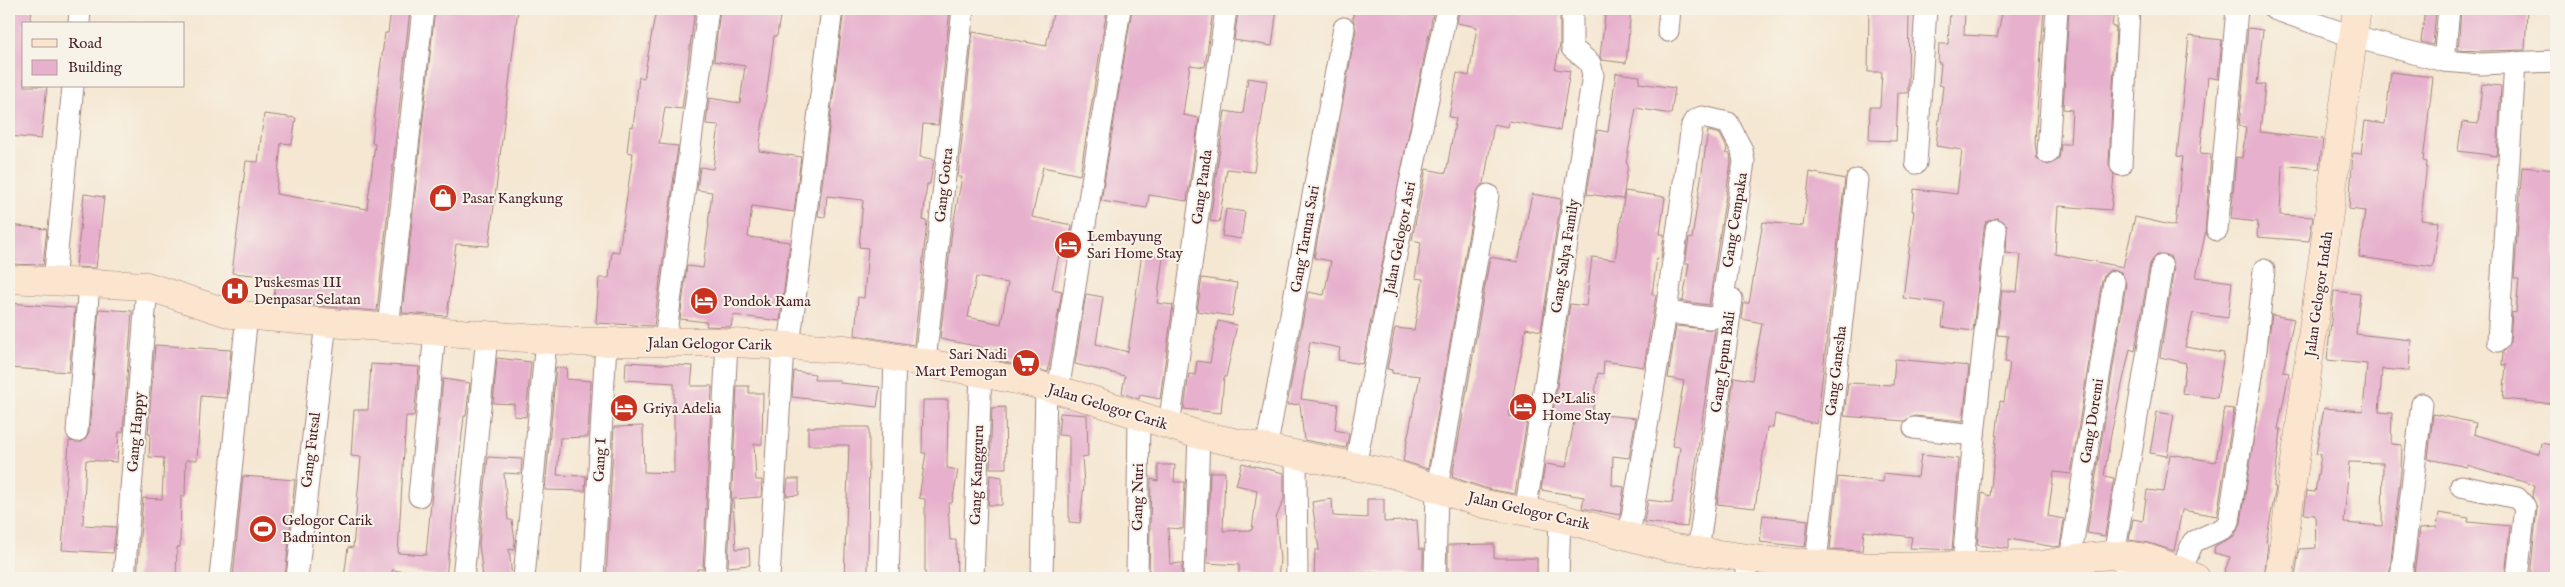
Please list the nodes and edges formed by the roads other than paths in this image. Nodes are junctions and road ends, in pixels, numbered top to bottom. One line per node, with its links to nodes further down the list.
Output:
1 (80, 9): 18 (street)
2 (424, 9): 44 (street)
3 (708, 9): 48 (street)
4 (832, 9): 52 (street)
5 (963, 9): 54 (street, Gang Gotra)
6 (1120, 9): 56 (street)
7 (1226, 9): 59 (street, Gang Panda)
8 (1447, 9): 66 (street, Jalan Gelogor Asri)
9 (1572, 9): 70 (street, Gang Salya Family)
10 (1670, 9): 20 (street)
11 (1926, 9): 27 (street)
12 (2057, 9): 26 (street)
13 (2130, 9): 28 (street)
14 (2237, 9): 33 (street)
15 (2274, 9): 21 (street)
16 (2357, 9): 21 (street, Jalan Gelogor Indah)
17 (2450, 9): 22 (street)
18 (79, 22)
19 (1344, 28): 64 (street, Gang Taruna Sari)
20 (1668, 31)
21 (2354, 37): 22 (street); 99 (street, Jalan Gelogor Indah)
22 (2444, 61): 24 (street)
23 (2556, 61): 24 (street)
24 (2515, 62): 49 (street)
25 (73, 88): 37 (street)
26 (2048, 153)
27 (1916, 163)
28 (2121, 165)
29 (1752, 172): 73 (street, Gang Jepun Bali)
30 (1857, 180): 75 (street, Gang Ganesha)
31 (1488, 195): 68 (street)
32 (1996, 230): 63 (street)
33 (2217, 230)
34 (2162, 266): 76 (street)
35 (2264, 270): 82 (street)
36 (9, 279): 37 (street, Jalan Gelogor Carik)
37 (54, 282): 39 (street, Jalan Gelogor Carik)
38 (2114, 282): 74 (street, Gang Doremi)
39 (89, 284): 40 (street, Jalan Gelogor Carik); 61 (street)
40 (147, 286): 42 (street, Jalan Gelogor Carik); 83 (street, Gang Happy)
41 (1666, 312): 41 (street, Gang Cempaka); 72 (street, Gang Cempaka)
42 (247, 316): 43 (street, Jalan Gelogor Carik); 84 (street)
43 (326, 322): 44 (street, Jalan Gelogor Carik); 85 (street, Gang Futsal)
44 (388, 328): 45 (street, Jalan Gelogor Carik)
45 (435, 332): 46 (street, Jalan Gelogor Carik); 69 (street)
46 (487, 336): 47 (street, Jalan Gelogor Carik); 86 (street)
47 (546, 340): 50 (street, Jalan Gelogor Carik); 87 (street)
48 (664, 341): 50 (street, Jalan Gelogor Carik); 51 (street, Jalan Gelogor Carik)
49 (2498, 341)
50 (606, 343): 88 (street, Gang I)
51 (727, 343): 52 (street, Jalan Gelogor Carik); 89 (street)
52 (786, 346): 53 (street, Jalan Gelogor Carik); 90 (street)
53 (895, 358): 54 (street, Jalan Gelogor Carik); 91 (street)
54 (925, 362): 55 (street, Jalan Gelogor Carik)
55 (981, 373): 56 (street, Jalan Gelogor Carik); 92 (street, Gang Kangguru)
56 (1052, 389): 58 (street, Jalan Gelogor Carik); 93 (street)
57 (2422, 404): 100 (street)
58 (1139, 415): 59 (street, Jalan Gelogor Carik); 94 (street, Gang Nuri)
59 (1170, 426): 62 (street, Jalan Gelogor Carik)
60 (1914, 428): 63 (street)
61 (77, 431)
62 (1199, 435): 64 (street, Jalan Gelogor Carik); 95 (street)
63 (1974, 435): 77 (street)
64 (1266, 450): 65 (street, Jalan Gelogor Carik)
65 (1296, 455): 66 (street, Jalan Gelogor Carik); 96 (street)
66 (1355, 467): 68 (street, Jalan Gelogor Carik)
67 (2461, 486): 101 (street)
68 (1436, 488): 70 (street, Jalan Gelogor Carik); 97 (street)
69 (419, 496)
70 (1525, 513): 71 (street, Jalan Gelogor Carik)
71 (1560, 518): 72 (street, Jalan Gelogor Carik); 98 (street)
72 (1629, 535): 73 (street, Jalan Gelogor Carik)
73 (1698, 552): 78 (street, Jalan Gelogor Carik)
74 (2070, 560): 76 (street, Jalan Gelogor Carik); 81 (street, Jalan Gelogor Carik)
75 (1816, 563): 78 (street, Jalan Gelogor Carik); 79 (street, Jalan Gelogor Carik)
76 (2122, 564): 82 (street, Jalan Gelogor Carik)
77 (1963, 565): 79 (street, Jalan Gelogor Carik); 80 (street, Jalan Gelogor Carik)
78 (1746, 569)
79 (1916, 572)
80 (2005, 572): 81 (street, Jalan Gelogor Carik)
81 (2041, 572)
82 (2188, 575)
83 (124, 578)
84 (220, 578)
85 (296, 578)
86 (463, 578)
87 (524, 578)
88 (593, 578)
89 (715, 578)
90 (769, 578)
91 (888, 578)
92 (973, 578)
93 (1042, 578)
94 (1137, 578)
95 (1194, 578)
96 (1296, 578)
97 (1435, 578)
98 (1558, 578)
99 (2279, 578)
100 (2401, 578)
101 (2517, 578)

